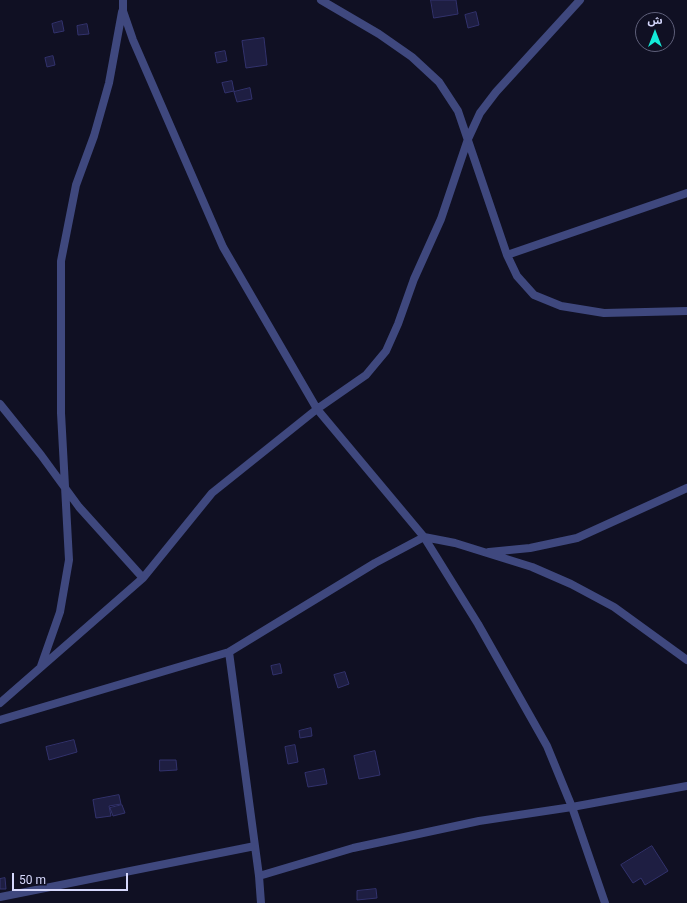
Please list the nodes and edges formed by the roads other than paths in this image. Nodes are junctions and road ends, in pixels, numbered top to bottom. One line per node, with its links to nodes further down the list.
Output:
1 (119, 0): 5 (street)
2 (123, 0): 5 (street)
3 (321, 0): 6 (street)
4 (580, 0): 6 (street)
5 (123, 11): 11 (street); 12 (street)
6 (468, 139): 8 (street); 11 (street)
7 (687, 194): 8 (street)
8 (507, 255): 9 (street)
9 (687, 311)
10 (0, 404): 12 (street)
11 (317, 409): 14 (street); 16 (street)
12 (64, 487): 16 (street); 19 (street)
13 (687, 488): 15 (street)
14 (424, 537): 15 (street); 17 (street); 23 (street)
15 (484, 553): 18 (street)
16 (143, 578): 19 (street)
17 (229, 652): 21 (street); 24 (street)
18 (687, 660)
19 (40, 668): 20 (street)
20 (0, 703)
21 (0, 720)
22 (687, 786): 23 (street)
23 (572, 807): 25 (street); 28 (street)
24 (255, 846): 25 (street); 26 (street)
25 (259, 876): 27 (street)
26 (0, 897)
27 (261, 903)
28 (605, 903)

